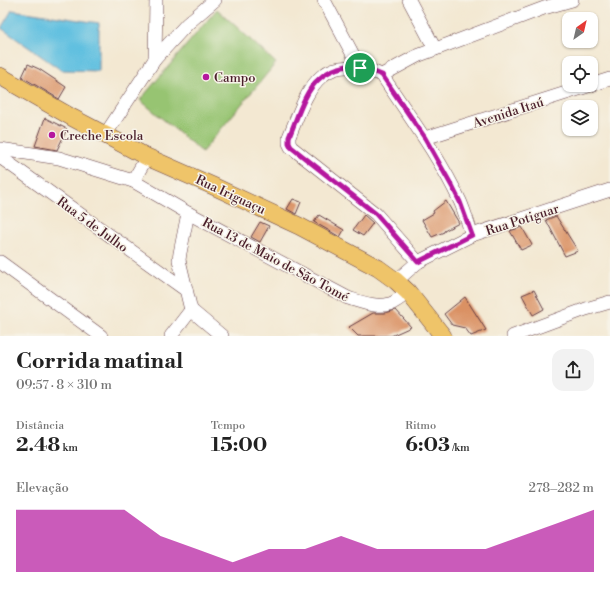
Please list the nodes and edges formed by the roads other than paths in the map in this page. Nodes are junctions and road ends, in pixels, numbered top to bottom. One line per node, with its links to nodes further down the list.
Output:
1 (156, 0): 7 (street)
2 (215, 0): 7 (street)
3 (324, 0): 8 (street)
4 (409, 0): 6 (street)
5 (572, 0): 6 (street)
6 (435, 50): 9 (street)
7 (155, 59): 12 (street)
8 (360, 68): 9 (street); 22 (street)
9 (382, 75): 13 (street)
10 (0, 76): 12 (main road, Rua Iriguaçu)
11 (610, 79): 13 (street, Avenida Itaú)
12 (105, 135): 15 (main road, Rua Iriguaçu)
13 (425, 138): 20 (street)
14 (0, 149): 17 (street, Rua 13 de Maio de São Tomé)
15 (147, 157): 17 (street); 23 (main road, Rua Iriguaçu)
16 (0, 158): 24 (street, Rua 5 de Julho)
17 (133, 180): 19 (street, Rua 13 de Maio de São Tomé)
18 (610, 190): 20 (street, Rua Potiguar)
19 (188, 212): 23 (street, Rua 13 de Maio de São Tomé); 24 (street, Rua 13 de Maio de São Tomé)
20 (472, 235): 22 (street, Rua Potiguar)
21 (0, 262): 27 (street)
22 (418, 262): 23 (street, Rua Potiguar)
23 (402, 286): 30 (main road, Rua Iriguaçu)
24 (186, 290): 26 (street, Rua 13 de Maio de São Tomé)
25 (610, 302): 31 (street)
26 (191, 310): 28 (street); 29 (street)
27 (101, 336)
28 (172, 336)
29 (222, 336)
30 (443, 336)
31 (513, 336)

